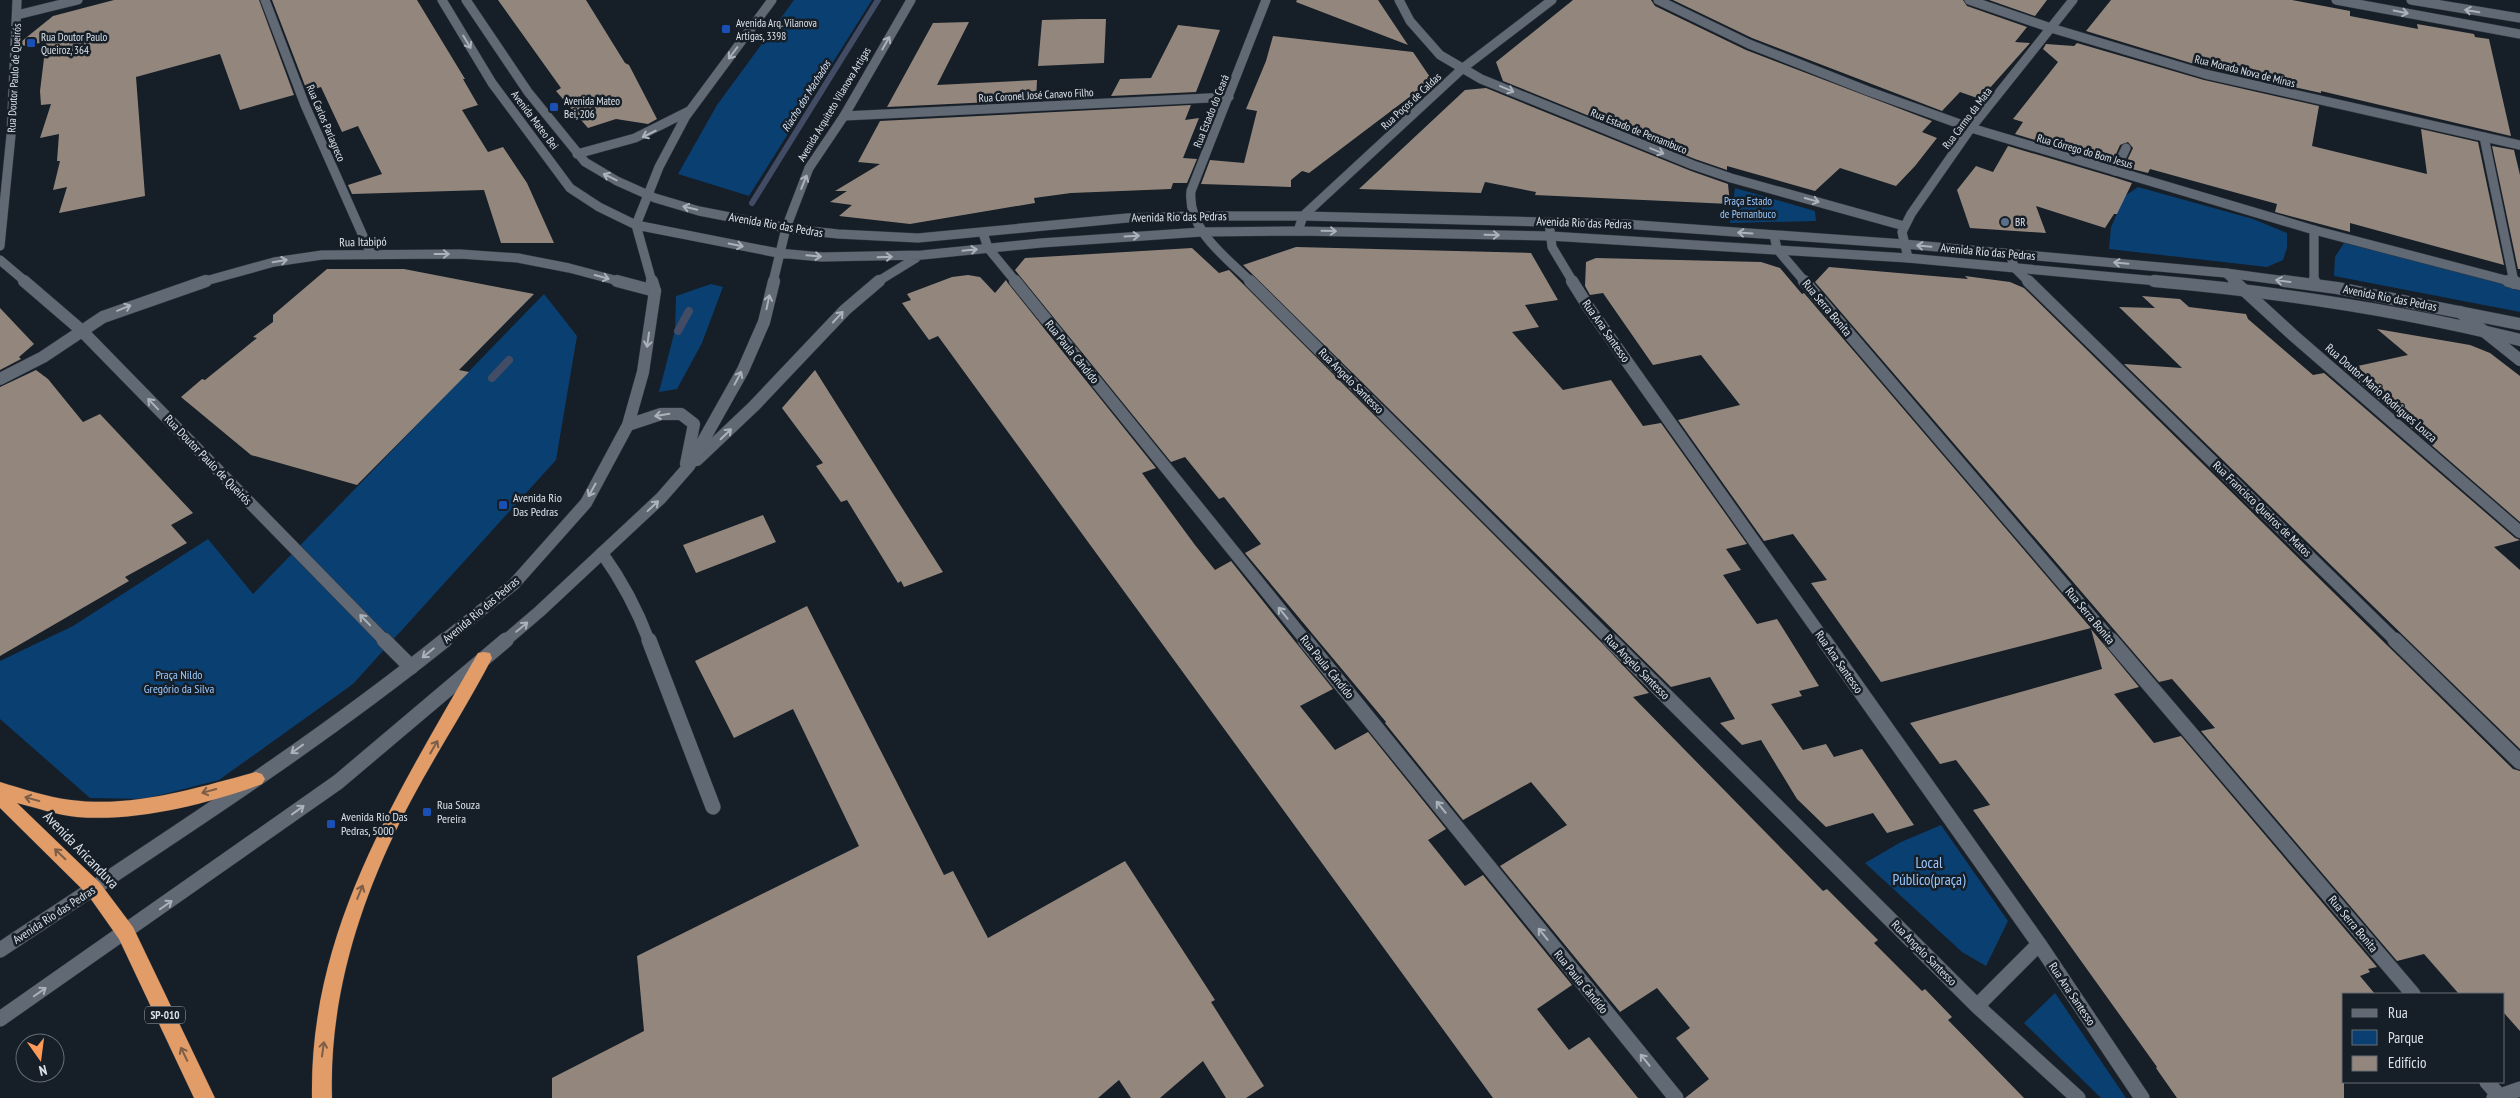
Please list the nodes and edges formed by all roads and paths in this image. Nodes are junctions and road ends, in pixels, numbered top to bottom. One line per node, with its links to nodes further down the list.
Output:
1 (17, 0): 16 (street, Rua Doutor Paulo de Queirós)
2 (78, 0): 16 (street)
3 (265, 0): 50 (street, Rua Carlos Parlagreco)
4 (442, 0): 36 (street, Avenida Mateo Bei, one-way to 36)
5 (466, 0): 30 (street, Avenida Mateo Bei)
6 (772, 0): 22 (street, one-way to 22)
7 (911, 0): 23 (street, Avenida Arquiteto Vilanova Artigas, one-way to 7)
8 (1266, 0): 21 (street, Rua Estado do Ceará)
9 (1399, 0): 20 (street, Rua Estado de Pernambuco)
10 (1552, 0): 20 (street, Rua Poços de Caldas)
11 (1658, 0): 24 (street, Rua Córrego do Bom Jesus)
12 (1969, 0): 18 (street, Rua Morada Nova de Minas)
13 (2073, 0): 18 (street, Rua Carmo da Mata)
14 (2336, 0): 19 (street, one-way to 19)
15 (2411, 0): 17 (street, one-way to 15)
16 (18, 15): 25 (street, Rua Doutor Paulo de Queirós)
17 (2520, 18)
18 (2051, 28): 24 (street, Rua Carmo da Mata); 26 (street, Rua Morada Nova de Minas)
19 (2520, 34)
20 (1463, 68): 34 (street, Rua Poços de Caldas); 37 (street, Rua Estado de Pernambuco, one-way to 37)
21 (1229, 97): 23 (street, Rua Coronel José Canavo Filho); 33 (street, Rua Estado do Ceará)
22 (691, 109): 30 (street, one-way to 30); 32 (street)
23 (844, 116): 38 (street, Avenida Arquiteto Vilanova Artigas, one-way to 23)
24 (1971, 128): 31 (street, Rua Córrego do Bom Jesus); 37 (street, Rua Carmo da Mata)
25 (11, 135): 27 (street); 46 (street, Rua Doutor Paulo de Queirós)
26 (2484, 137): 28 (street, Rua Morada Nova de Minas); 57 (street)
27 (0, 139)
28 (2520, 145)
29 (2126, 148): 31 (street)
30 (577, 154): 32 (street, Avenida Mateo Bei, one-way to 30)
31 (2114, 172): 39 (street, Rua Córrego do Bom Jesus)
32 (647, 194): 36 (street); 38 (street, Avenida Rio das Pedras, one-way to 32)
33 (1194, 216): 34 (street, Avenida Rio das Pedras); 41 (street, Rua Estado do Ceará); 42 (street, Avenida Rio das Pedras)
34 (1303, 216): 35 (street, Avenida Rio das Pedras); 40 (street, Rua Poços de Caldas)
35 (1549, 222): 43 (street, Avenida Rio das Pedras, one-way to 35); 44 (street, Rua Ana Santesso)
36 (636, 226): 49 (street, Avenida Rio das Pedras, one-way to 49); 60 (street, Avenida Rio das Pedras)
37 (1904, 226): 45 (street)
38 (786, 228): 42 (street, Avenida Rio das Pedras); 49 (street, Avenida Arquiteto Vilanova Artigas)
39 (2314, 230): 57 (street, Rua Córrego do Bom Jesus); 58 (street)
40 (1298, 231): 41 (street, Avenida Rio das Pedras); 44 (street, Avenida Rio das Pedras, one-way to 44)
41 (1201, 232): 47 (street, Avenida Rio das Pedras, one-way to 41); 84 (street, Rua Angelo Santesso)
42 (983, 233): 47 (street, Rua Paula Cândido)
43 (1774, 235): 45 (street, Avenida Rio das Pedras); 48 (street, Rua Serra Bonita)
44 (1550, 236): 48 (street, Avenida Rio das Pedras); 81 (street, Rua Ana Santesso)
45 (1904, 244): 51 (street, Avenida Rio das Pedras, one-way to 45); 53 (street)
46 (0, 246)
47 (988, 248): 52 (street, Avenida Rio das Pedras, one-way to 47); 91 (street, Rua Paula Cândido, one-way to 47)
48 (1777, 249): 53 (street, Avenida Rio das Pedras); 83 (street, Rua Serra Bonita)
49 (778, 253): 52 (street, Avenida Rio das Pedras, one-way to 52); 69 (street, one-way to 49)
50 (371, 254): 60 (street, Rua Itabipó, one-way to 60); 63 (street, Rua Itabipó, one-way to 50)
51 (2010, 254): 55 (street, Rua Francisco Queiros de Matos); 56 (street, Avenida Rio das Pedras, one-way to 51)
52 (922, 255): 69 (street, one-way to 52)
53 (1908, 258): 55 (street, Avenida Rio das Pedras)
54 (0, 260): 63 (street, Rua Doutor Paulo de Queirós)
55 (2014, 267): 59 (street, Avenida Rio das Pedras); 74 (street, Rua Francisco Queiros de Matos)
56 (2226, 273): 58 (street, Avenida Rio das Pedras, one-way to 56); 59 (street, Rua Doutor Mario Rodrigues Louza)
57 (2517, 283)
58 (2314, 285): 61 (street, Avenida Rio das Pedras)
59 (2243, 290): 64 (street, Avenida Rio das Pedras); 70 (street, Rua Doutor Mario Rodrigues Louza)
60 (655, 291): 68 (street, Avenida Rio das Pedras, one-way to 68)
61 (2460, 312): 62 (street, Avenida Rio das Pedras); 64 (street)
62 (2520, 324)
63 (81, 330): 67 (street, Rua Itabipó); 73 (street, Rua Doutor Paulo de Queirós, one-way to 63)
64 (2484, 331): 65 (street, Avenida Rio das Pedras); 66 (street)
65 (2520, 340)
66 (2520, 360)
67 (0, 379)
68 (628, 425): 69 (street, one-way to 68); 73 (street, Avenida Rio das Pedras, one-way to 73)
69 (687, 469): 71 (street, one-way to 69)
70 (2520, 532)
71 (602, 553): 72 (street, one-way to 71); 78 (street)
72 (484, 658): 80 (street, one-way to 72); 90 (highway, one-way to 72)
73 (411, 667): 75 (street, Avenida Rio das Pedras, one-way to 75)
74 (2520, 762)
75 (256, 779): 76 (highway, one-way to 76); 79 (street, Avenida Rio das Pedras)
76 (0, 790)
77 (0, 797): 79 (highway, Avenida Aricanduva / SP-010, one-way to 77)
78 (713, 807)
79 (94, 889): 80 (highway, Avenida Aricanduva / SP-010); 82 (street, Avenida Rio das Pedras)
80 (126, 933): 85 (street, one-way to 80); 89 (highway, Avenida Aricanduva / SP-010, one-way to 80)
81 (2038, 944): 84 (street); 93 (street, Rua Ana Santesso)
82 (0, 950)
83 (2412, 993)
84 (1977, 1006): 92 (street, Rua Angelo Santesso)
85 (0, 1020)
86 (2488, 1083): 88 (street)
87 (2520, 1089): 88 (street)
88 (2498, 1097)
89 (205, 1098)
90 (322, 1098)
91 (1676, 1098)
92 (2078, 1098)
93 (2142, 1098)

